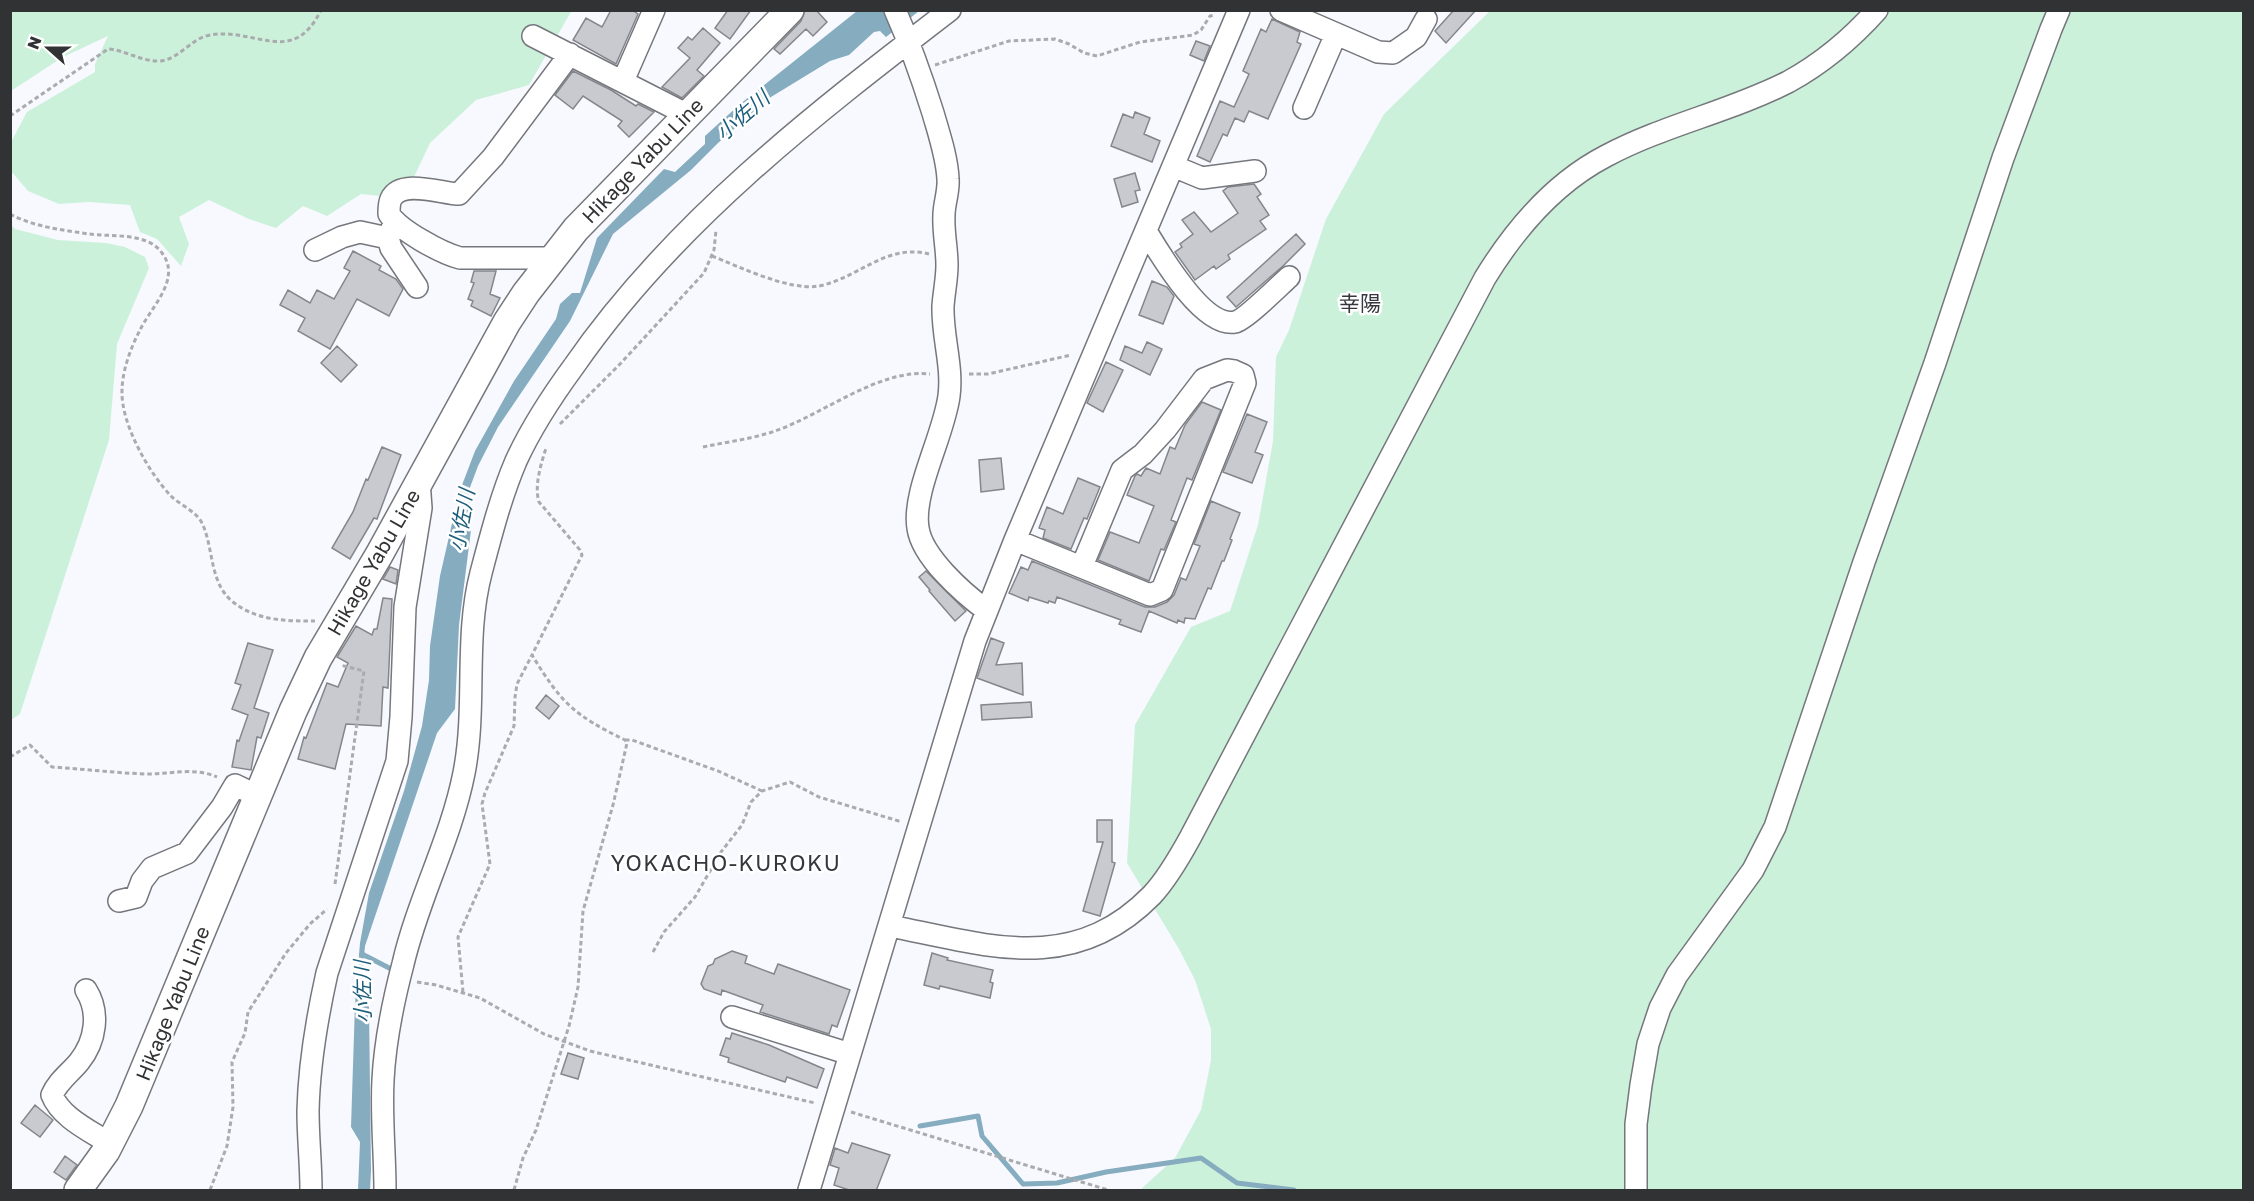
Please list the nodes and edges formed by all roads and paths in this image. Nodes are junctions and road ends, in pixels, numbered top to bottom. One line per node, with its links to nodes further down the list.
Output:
1 (321, 10): 19 (path)
2 (654, 10): 16 (street)
3 (790, 10): 18 (main road, Hikage Yabu Line)
4 (895, 10): 13 (street)
5 (950, 10): 13 (street)
6 (1281, 10): 11 (street)
7 (1877, 10): 52 (street)
8 (2059, 10): 69 (street)
9 (1228, 12): 15 (path); 20 (street)
10 (1426, 19): 11 (street)
11 (1336, 34): 17 (street)
12 (533, 36): 14 (street)
13 (908, 39): 15 (street); 22 (street)
14 (570, 54): 16 (street); 24 (street)
15 (919, 70): 29 (street)
16 (623, 81): 18 (street)
17 (1304, 108)
18 (686, 114): 28 (main road, Hikage Yabu Line)
19 (10, 116)
20 (1173, 166): 21 (street); 25 (street)
21 (1255, 171)
22 (710, 207): 27 (path); 54 (street)
23 (10, 213): 41 (path)
24 (391, 230): 26 (street); 28 (street); 31 (street)
25 (1146, 231): 30 (street); 32 (street)
26 (315, 250)
27 (712, 256): 29 (path); 34 (path)
28 (553, 258): 37 (main road, Hikage Yabu Line)
29 (947, 259): 33 (street)
30 (1289, 277)
31 (417, 287)
32 (1095, 349): 33 (path); 38 (street)
33 (951, 375): 36 (path); 40 (street)
34 (555, 430)
35 (548, 443): 42 (path)
36 (703, 447)
37 (419, 481): 41 (main road, Hikage Yabu Line); 64 (street)
38 (1015, 540): 39 (street); 40 (street)
39 (1082, 566): 39 (street)
40 (986, 610): 48 (street)
41 (338, 624): 46 (main road, Hikage Yabu Line)
42 (532, 655): 44 (path); 56 (path)
43 (364, 671): 49 (path)
44 (625, 740): 47 (path); 58 (path)
45 (10, 757): 46 (path)
46 (246, 791): 50 (street); 61 (main road, Hikage Yabu Line)
47 (762, 791): 48 (path); 53 (path)
48 (918, 826): 52 (street)
49 (334, 892)
50 (119, 901)
51 (333, 903): 63 (path)
52 (890, 926): 59 (street)
53 (653, 952)
54 (400, 979): 56 (path); 65 (street)
55 (86, 990): 61 (street)
56 (463, 992): 58 (path)
57 (732, 1017): 59 (street)
58 (564, 1042): 60 (path); 66 (path)
59 (850, 1054): 60 (street)
60 (835, 1107): 67 (street); 68 (path)
61 (110, 1144): 62 (main road, Hikage Yabu Line)
62 (78, 1191)
63 (210, 1191)
64 (311, 1191)
65 (385, 1191)
66 (514, 1191)
67 (809, 1191)
68 (1108, 1191)
69 (1636, 1191)

